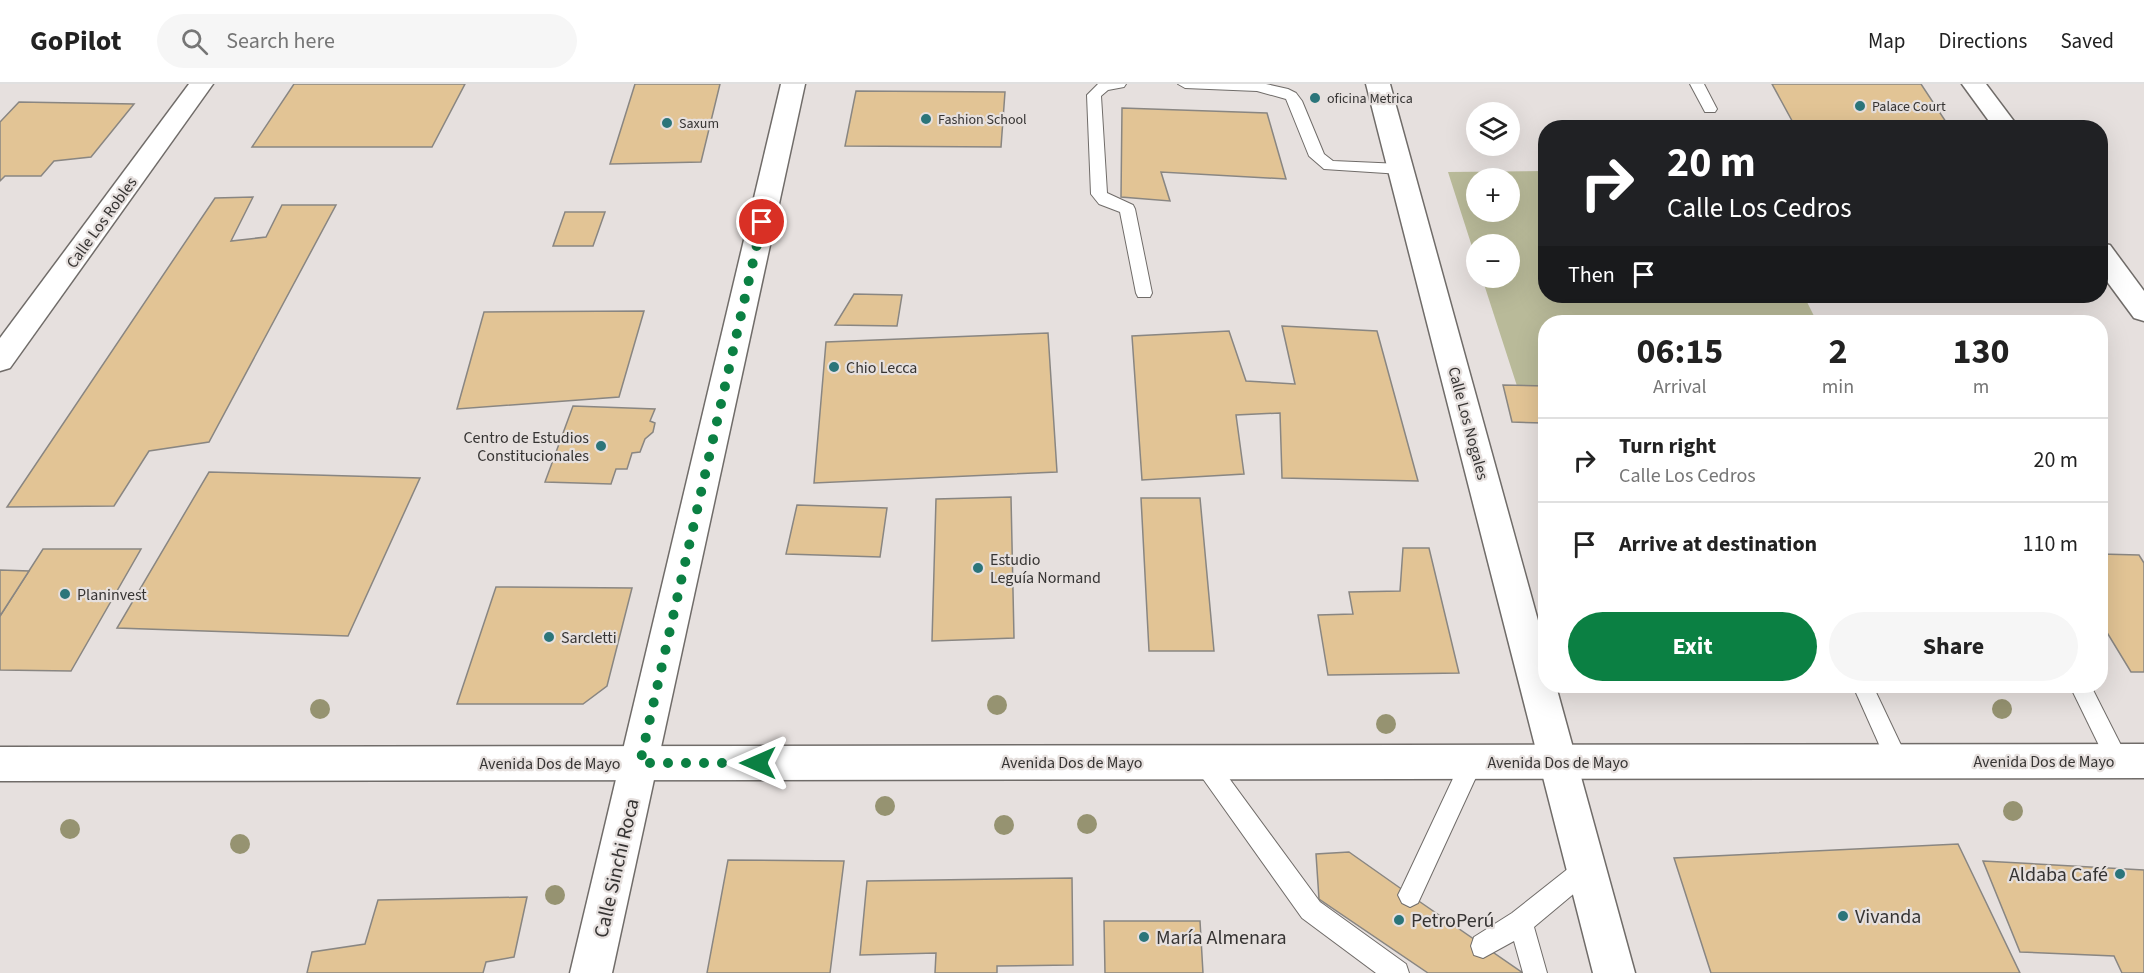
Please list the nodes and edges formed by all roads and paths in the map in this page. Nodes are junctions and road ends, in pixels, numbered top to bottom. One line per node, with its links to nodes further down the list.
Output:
1 (201, 84): 14 (street, Calle Los Robles)
2 (794, 84): 24 (street, Calle Sinchi Roca)
3 (1119, 84): 12 (lane)
4 (1185, 84): 10 (lane)
5 (1378, 84): 10 (street, Calle Los Nogales)
6 (1697, 84): 8 (lane)
7 (1974, 84): 9 (street)
8 (1710, 109)
9 (2001, 120)
10 (1401, 169): 15 (street, Calle Los Nogales)
11 (2108, 263): 13 (street)
12 (1144, 293)
13 (2144, 311)
14 (0, 360)
15 (1538, 683)
16 (1541, 693): 22 (street, Calle Los Nogales)
17 (1866, 693): 23 (lane)
18 (2085, 693): 19 (lane)
19 (2131, 761): 23 (street, Avenida Dos de Mayo)
20 (1204, 762): 21 (street, Avenida Dos de Mayo); 24 (street, Avenida Dos de Mayo); 31 (lane)
21 (1472, 762): 22 (street, Avenida Dos de Mayo); 27 (lane)
22 (1559, 762): 23 (street, Avenida Dos de Mayo); 26 (street, Calle Los Nogales)
23 (1898, 762)
24 (640, 763): 25 (street, Avenida Dos de Mayo); 30 (street, Calle Sinchi Roca)
25 (0, 764)
26 (1587, 868): 28 (lane); 33 (street, Calle Los Nogales)
27 (1410, 895)
28 (1521, 922): 29 (lane); 32 (lane)
29 (1483, 946)
30 (591, 973)
31 (1397, 973)
32 (1535, 973)
33 (1614, 973)

